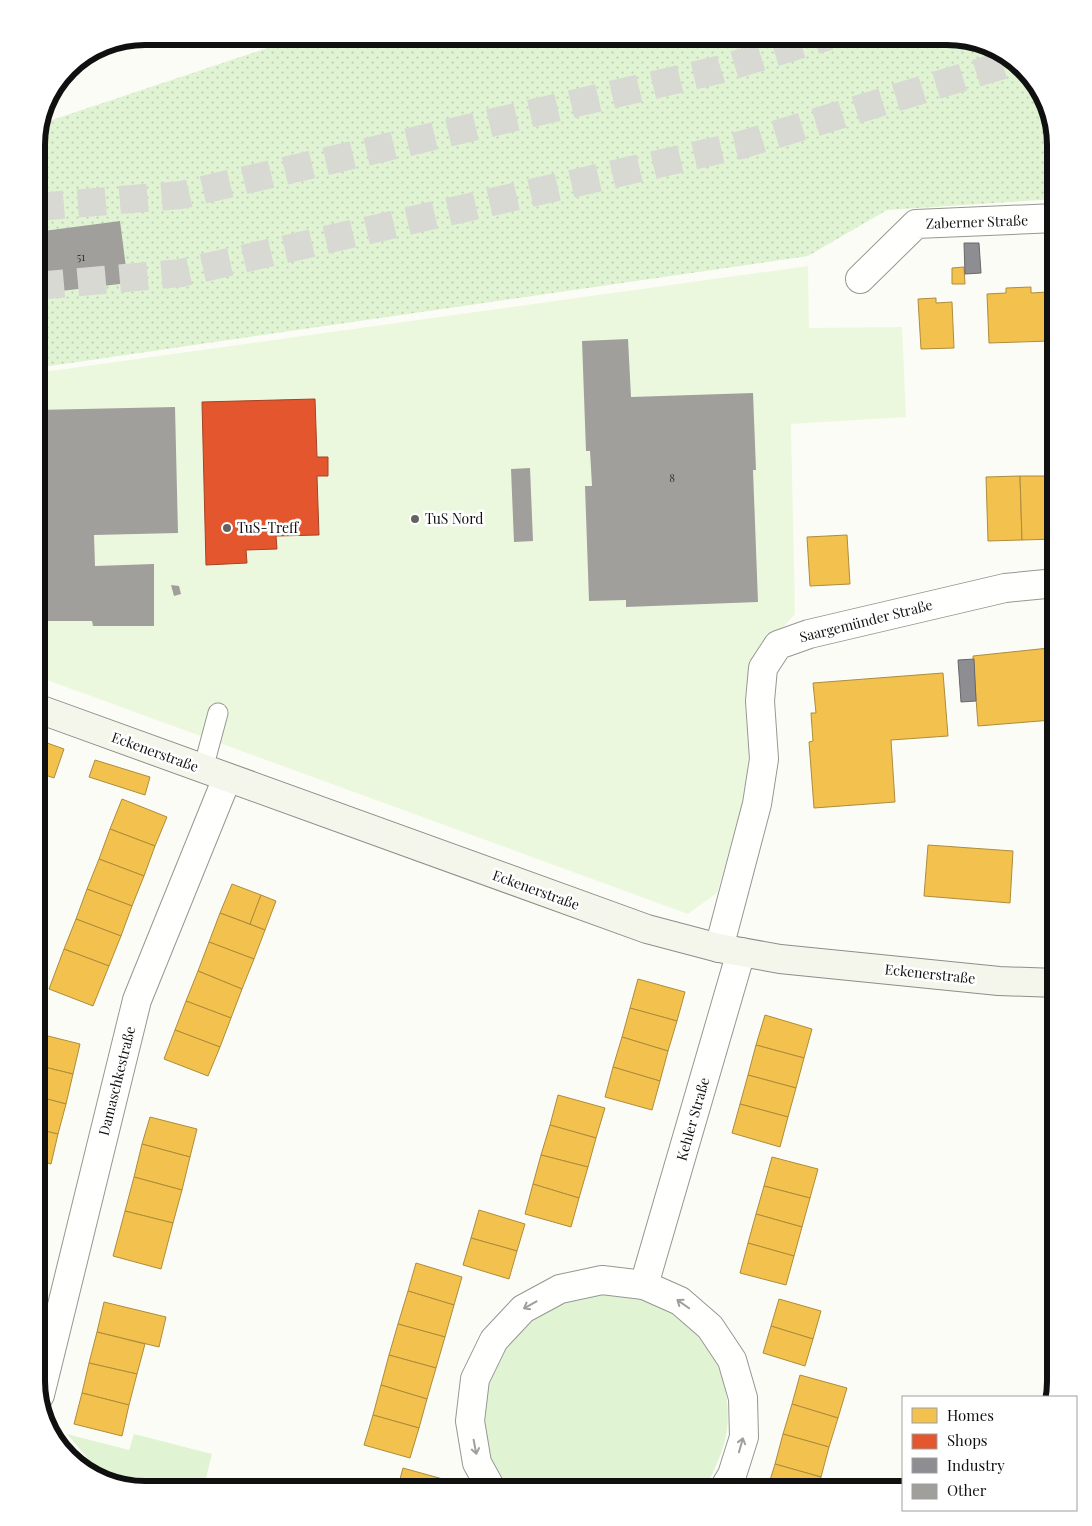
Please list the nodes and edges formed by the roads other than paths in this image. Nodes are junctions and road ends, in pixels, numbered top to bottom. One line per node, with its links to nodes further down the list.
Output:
1 (1047, 218): 2 (street, Zaberner Straße)
2 (860, 279)
3 (1047, 584): 7 (street, Saargemünder Straße)
4 (45, 711): 6 (street, Eckenerstraße)
5 (218, 713): 6 (lane)
6 (215, 774): 7 (street, Eckenerstraße); 10 (street, Damaschkestraße)
7 (730, 950): 8 (street, Eckenerstraße); 9 (street, Kehler Straße)
8 (1047, 983)
9 (644, 1286): 11 (street, one-way to 11); 12 (street, one-way to 9)
10 (45, 1375)
11 (487, 1481)
12 (728, 1481)

